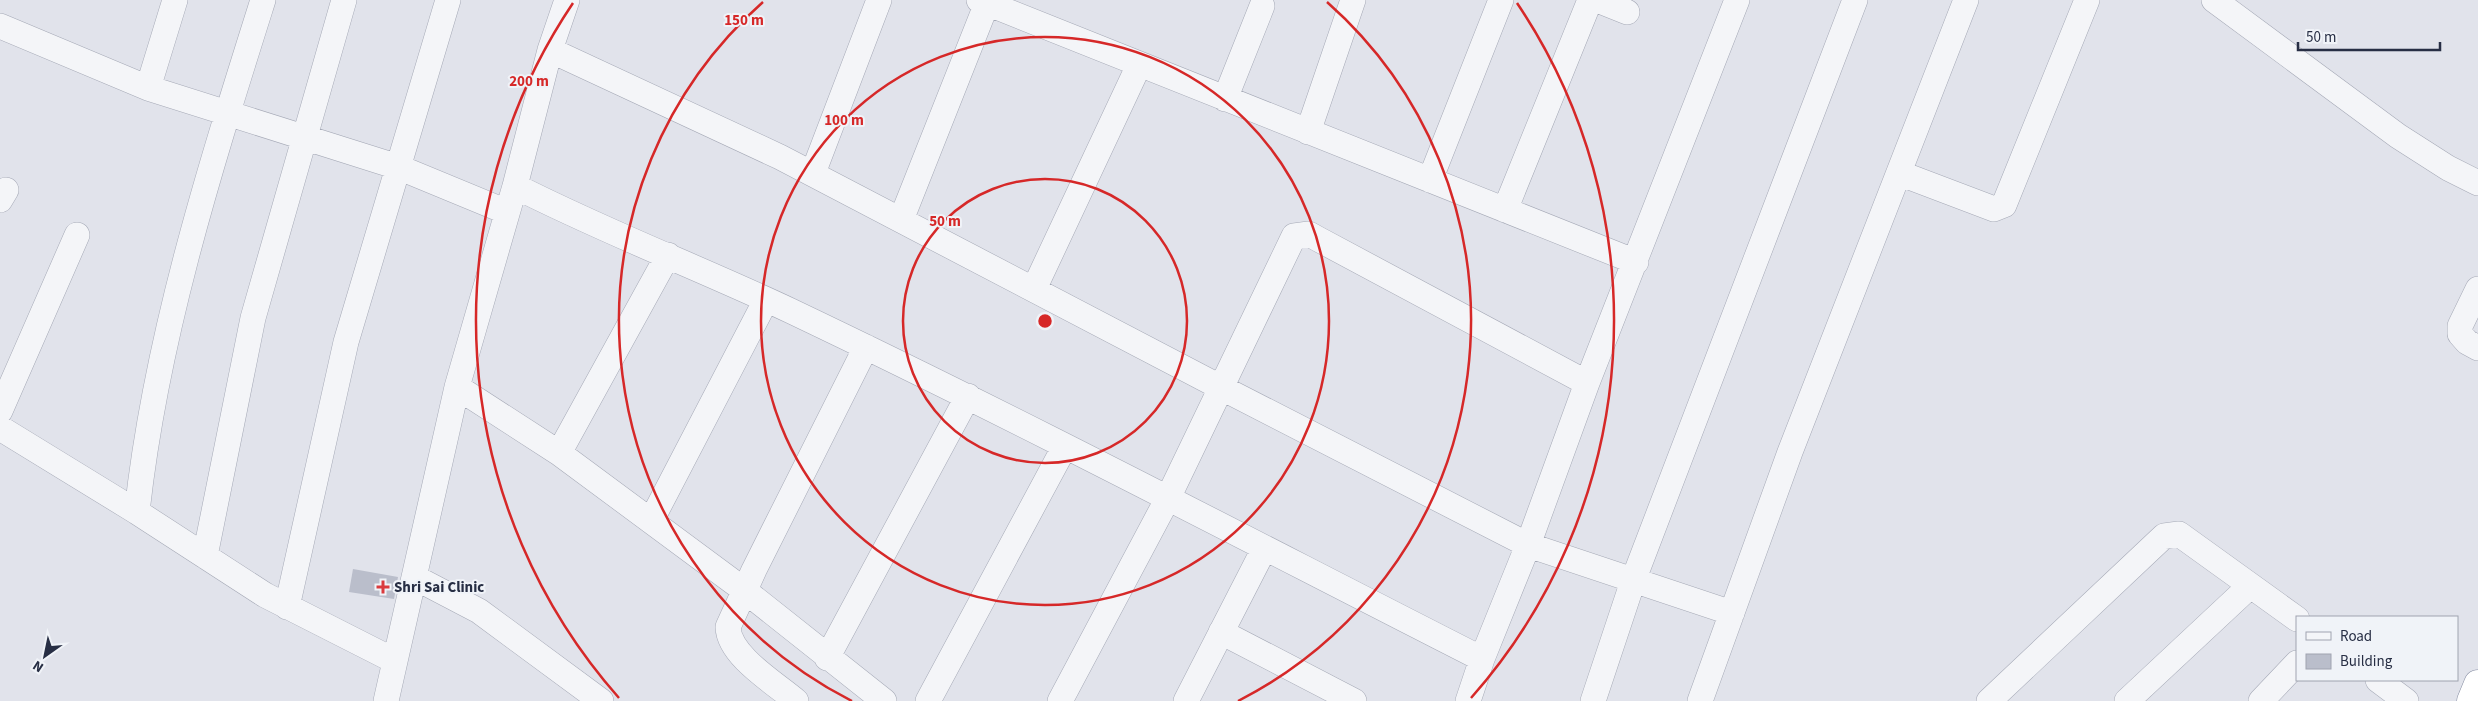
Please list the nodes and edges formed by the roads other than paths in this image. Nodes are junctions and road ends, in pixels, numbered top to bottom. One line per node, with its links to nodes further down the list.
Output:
1 (175, 0): 22 (street)
2 (262, 0): 24 (street)
3 (344, 0): 26 (street)
4 (448, 0): 27 (street)
5 (567, 0): 20 (street)
6 (879, 0): 28 (street)
7 (1353, 0): 25 (street)
8 (1501, 0): 30 (street)
9 (1590, 0): 33 (street)
10 (1597, 0): 18 (street)
11 (1737, 0): 38 (street)
12 (1855, 0): 59 (street)
13 (1966, 0): 29 (street)
14 (2214, 0): 31 (street)
15 (983, 2): 21 (street); 35 (street)
16 (2079, 2): 29 (street)
17 (1262, 6): 23 (street)
18 (1628, 12)
19 (0, 26): 22 (street)
20 (550, 50): 28 (street); 32 (street)
21 (1139, 65): 23 (street); 39 (street)
22 (148, 88): 24 (street)
23 (1225, 99): 25 (street)
24 (228, 112): 26 (street); 53 (street)
25 (1308, 132): 30 (street)
26 (303, 136): 27 (street); 57 (street)
27 (398, 167): 34 (street); 62 (street)
28 (813, 173): 35 (street)
29 (1899, 174): 63 (street)
30 (1430, 180): 33 (street)
31 (2478, 183)
32 (515, 186): 34 (street); 37 (street)
33 (1505, 210): 38 (street)
34 (507, 212): 45 (street)
35 (901, 220): 39 (street)
36 (77, 234): 48 (street)
37 (668, 256): 41 (street); 51 (street)
38 (1636, 262): 44 (street)
39 (1034, 289): 46 (street)
40 (2478, 289): 43 (street)
41 (766, 300): 42 (street); 54 (street)
42 (866, 348): 47 (street); 61 (street)
43 (2478, 348)
44 (1587, 383): 46 (street); 55 (street)
45 (457, 387): 51 (street); 58 (street)
46 (1220, 387): 52 (street); 55 (street)
47 (968, 396): 50 (street); 66 (street)
48 (0, 411)
49 (0, 428): 53 (street)
50 (1065, 446): 52 (street); 76 (street)
51 (559, 453): 54 (street)
52 (1168, 498): 56 (street); 77 (street)
53 (137, 512): 57 (street)
54 (651, 521): 61 (street)
55 (1528, 545): 59 (street); 67 (street)
56 (1264, 549): 65 (street); 67 (street)
57 (205, 556): 62 (street)
58 (414, 577): 68 (street); 73 (street)
59 (1632, 581): 63 (street); 81 (street)
60 (2249, 586): 64 (street); 83 (street); 84 (street)
61 (744, 590): 66 (street); 74 (street)
62 (287, 607): 68 (street)
63 (1732, 613): 82 (street)
64 (2296, 618)
65 (1221, 632): 78 (street); 79 (street)
66 (827, 658): 75 (street)
67 (1482, 659): 80 (street)
68 (395, 661): 72 (street)
69 (2296, 664): 85 (street)
70 (2379, 681): 86 (street)
71 (2478, 684): 87 (highway)
72 (386, 701)
73 (601, 701)
74 (796, 701)
75 (884, 701)
76 (928, 701)
77 (1060, 701)
78 (1186, 701)
79 (1354, 701)
80 (1468, 701)
81 (1593, 701)
82 (1700, 701)
83 (1989, 701)
84 (2127, 701)
85 (2261, 701)
86 (2406, 701)
87 (2471, 701)

